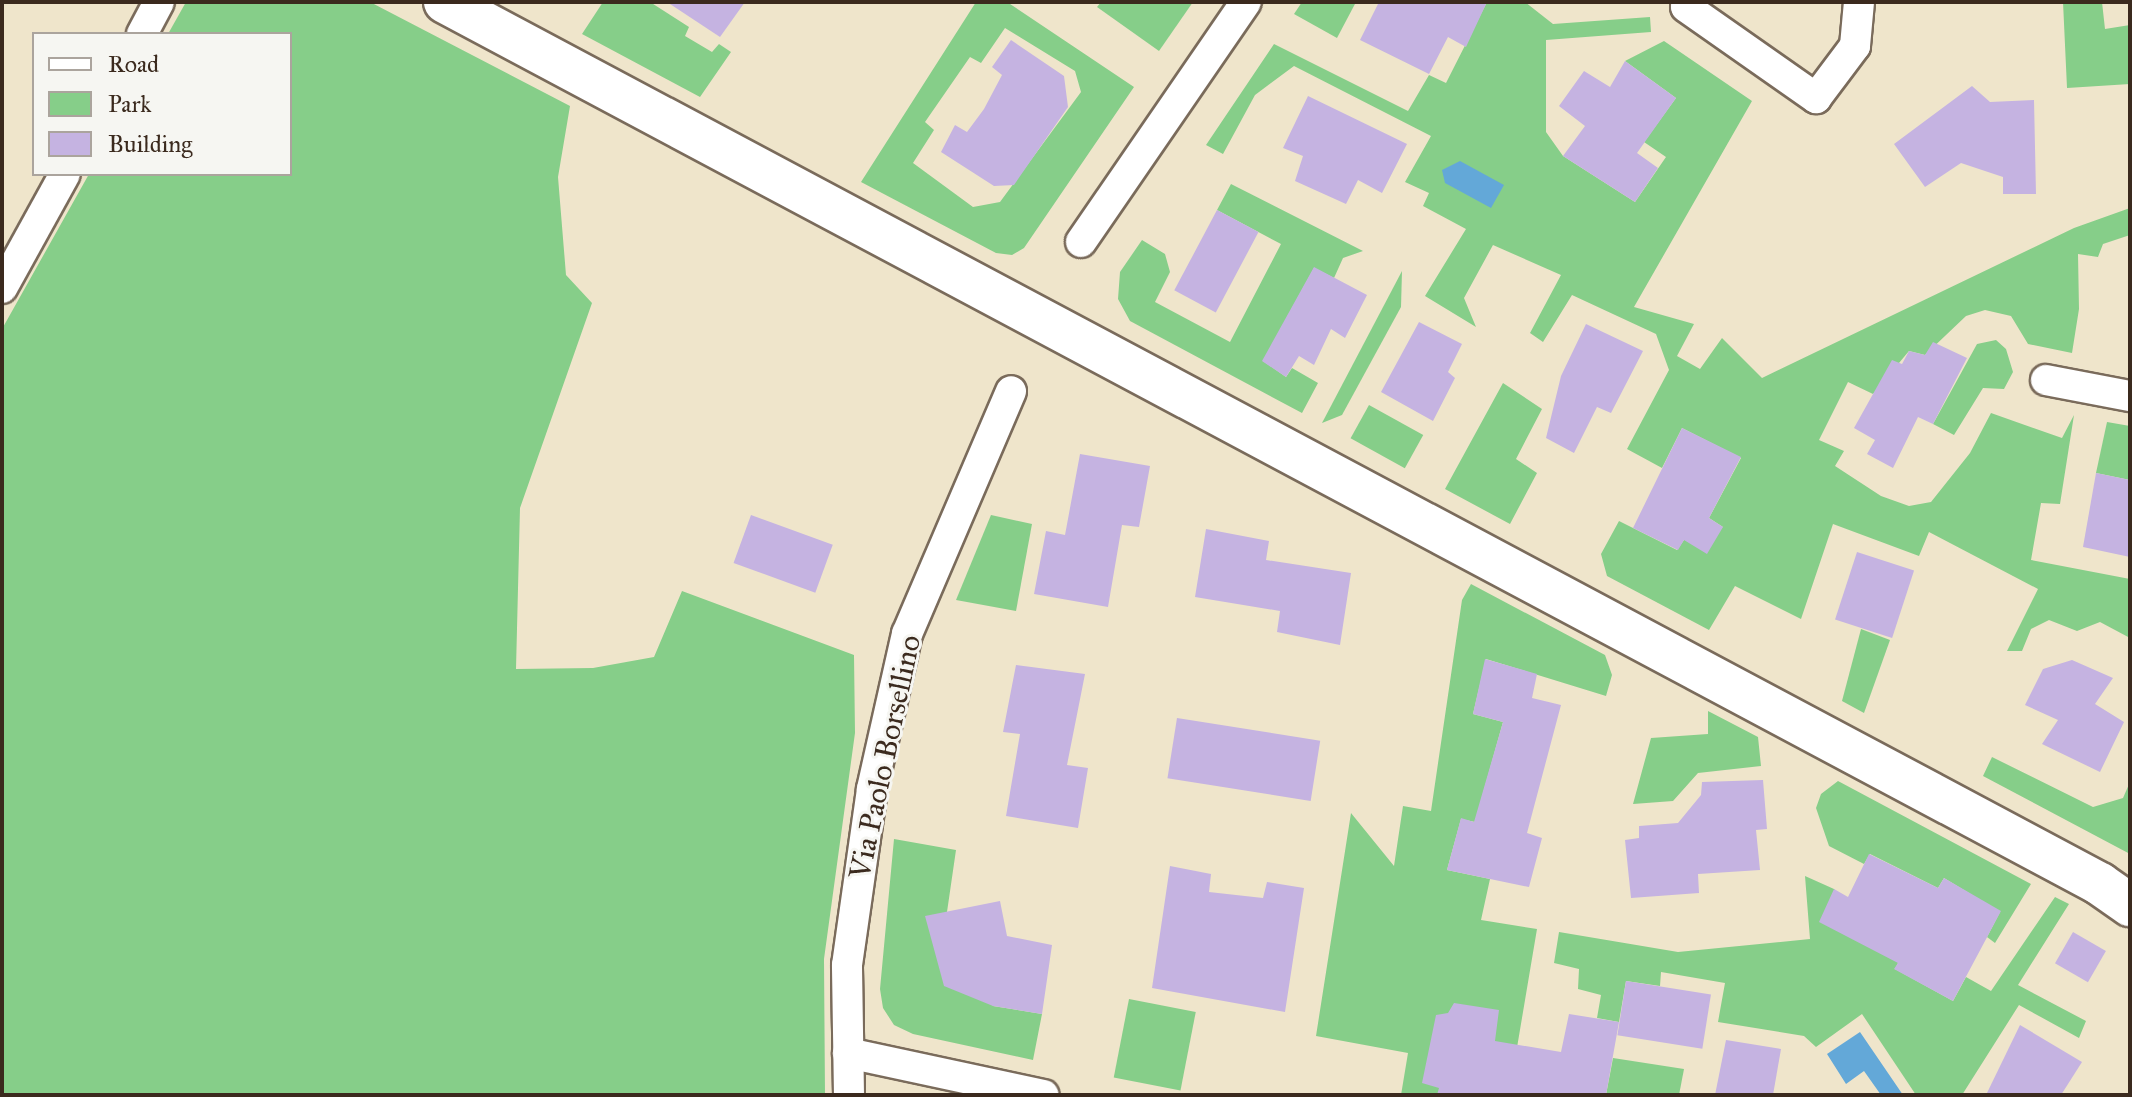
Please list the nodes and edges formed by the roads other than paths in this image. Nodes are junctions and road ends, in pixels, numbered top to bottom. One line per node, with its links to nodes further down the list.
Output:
1 (159, 2): 6 (street)
2 (445, 2): 13 (main road)
3 (1246, 2): 8 (street)
4 (1690, 2): 5 (street)
5 (1859, 2)
6 (143, 32)
7 (64, 176): 9 (street)
8 (1081, 242)
9 (2, 288)
10 (2046, 380): 12 (street)
11 (1011, 391): 14 (street, Via Paolo Borsellino)
12 (2130, 396)
13 (2120, 891)
14 (848, 1053): 15 (street, Via Paolo Borsellino); 16 (street)
15 (849, 1095)
16 (1044, 1095)

